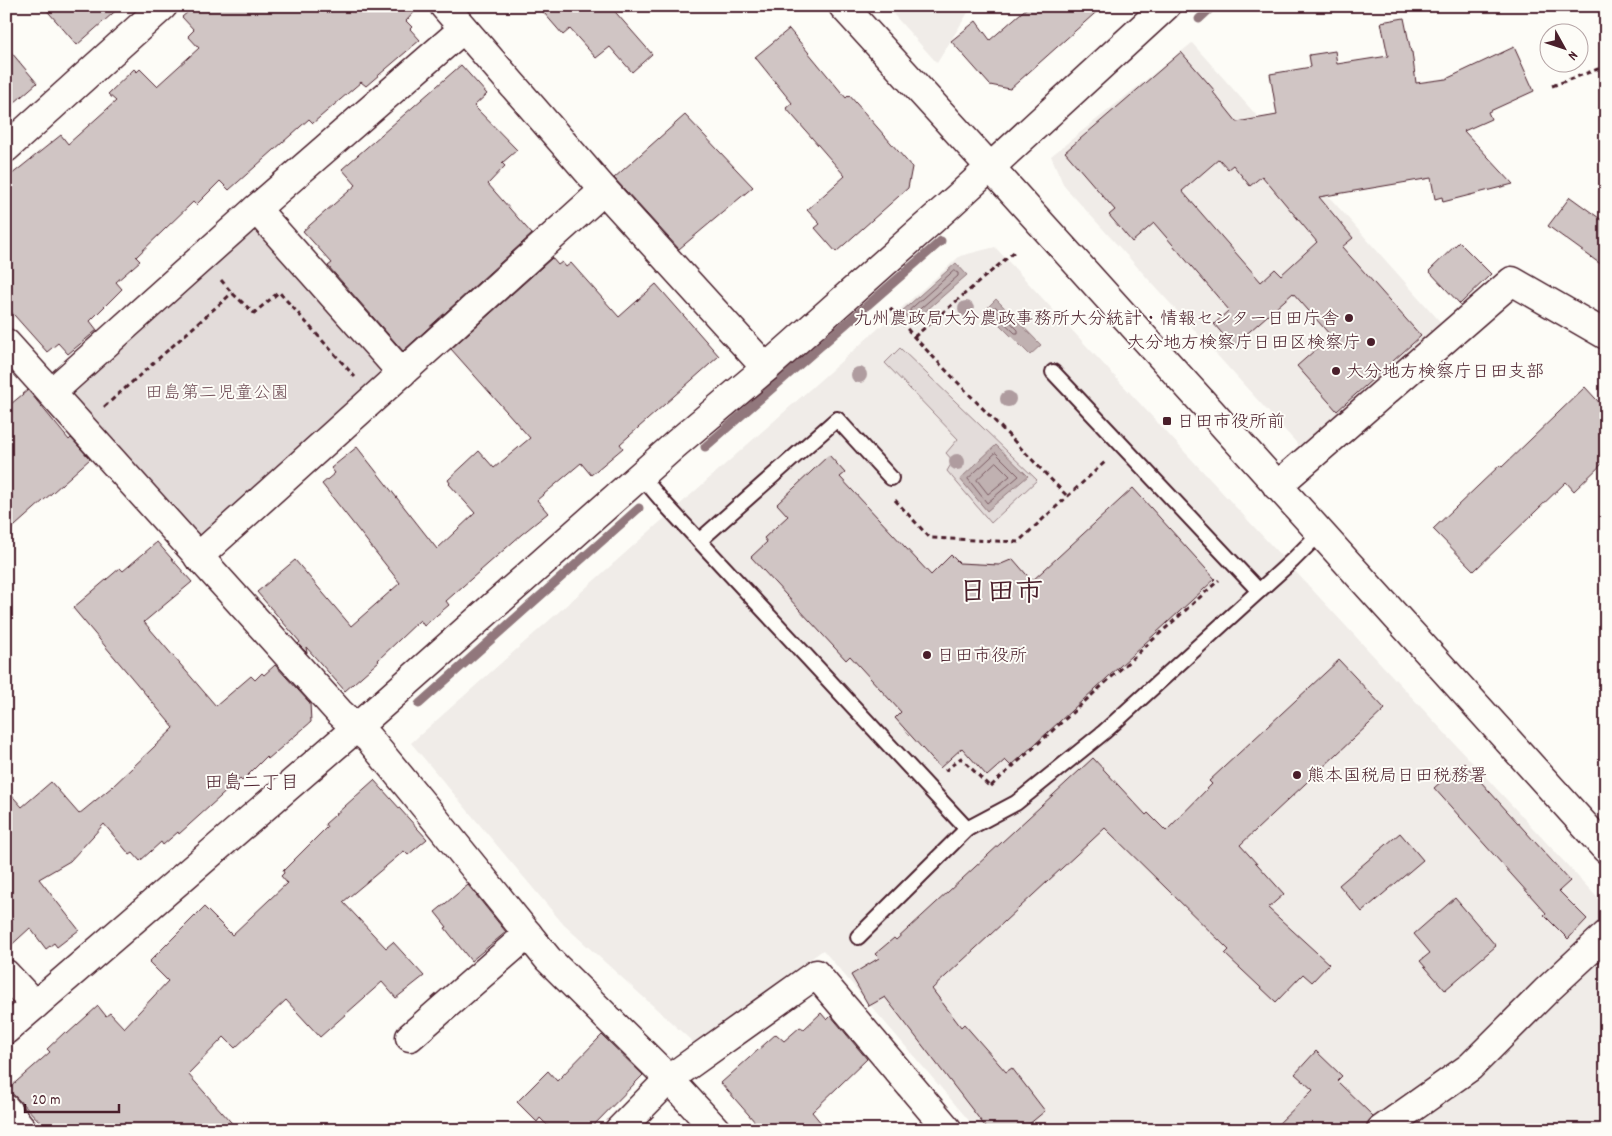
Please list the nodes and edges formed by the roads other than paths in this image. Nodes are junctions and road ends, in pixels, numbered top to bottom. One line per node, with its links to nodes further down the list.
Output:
1 (163, 6): 6 (street)
2 (444, 6): 5 (street)
3 (843, 6): 7 (street)
4 (1161, 8): 7 (street)
5 (463, 29): 8 (street); 9 (street)
6 (6, 148)
7 (990, 167): 12 (street); 18 (street)
8 (604, 190): 12 (street); 14 (street)
9 (256, 208): 14 (street); 15 (street)
10 (1606, 335): 18 (street)
11 (6, 343): 15 (street)
12 (766, 368): 16 (street)
13 (1052, 372): 22 (lane)
14 (402, 373): 21 (street)
15 (51, 393): 21 (street)
16 (642, 476): 20 (lane); 23 (street)
17 (891, 478): 20 (lane)
18 (1277, 486): 19 (street)
19 (1320, 533): 22 (lane); 25 (street)
20 (699, 541): 24 (lane)
21 (198, 557): 23 (street)
22 (1259, 591): 24 (lane)
23 (356, 728): 26 (street); 30 (street)
24 (968, 829): 28 (lane)
25 (1606, 849)
26 (528, 934): 32 (street); 33 (street)
27 (1606, 935): 39 (street)
28 (858, 937)
29 (6, 974): 30 (street)
30 (35, 1005): 31 (street)
31 (6, 1030)
32 (410, 1037)
33 (669, 1079): 36 (street); 37 (street); 38 (street)
34 (6, 1109): 35 (street)
35 (23, 1130)
36 (619, 1130)
37 (716, 1130)
38 (948, 1130)
39 (1381, 1130)

